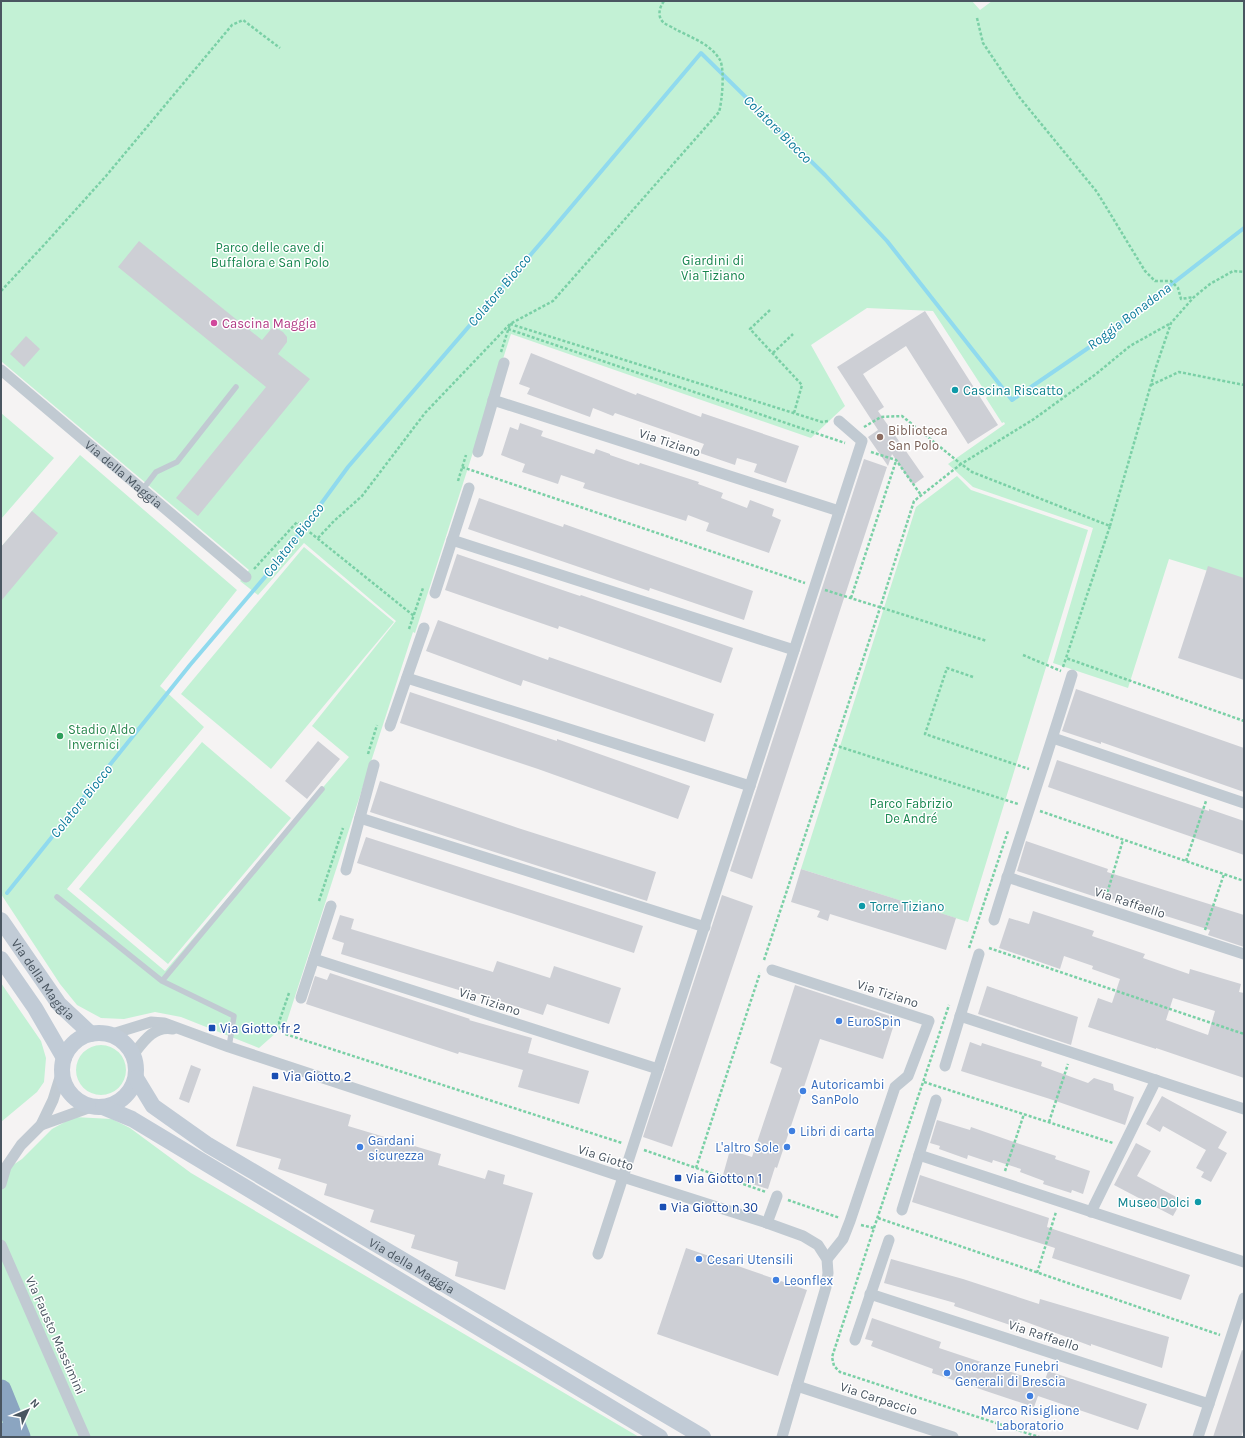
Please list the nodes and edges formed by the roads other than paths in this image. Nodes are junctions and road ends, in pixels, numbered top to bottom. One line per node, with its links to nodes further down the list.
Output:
1 (501, 361): 4 (street)
2 (1, 370): 8 (street, Via della Maggia)
3 (236, 388): 8 (lane)
4 (493, 400): 6 (street); 9 (street, Via Tiziano)
5 (839, 421): 9 (street)
6 (473, 452)
7 (468, 488): 10 (street)
8 (143, 489): 11 (street, Via della Maggia)
9 (839, 511): 14 (street)
10 (452, 540): 12 (street); 14 (street)
11 (246, 577)
12 (435, 593)
13 (424, 628): 16 (street)
14 (794, 650): 20 (street)
15 (1072, 675): 18 (street)
16 (407, 678): 17 (street); 20 (street)
17 (390, 726)
18 (1053, 738): 22 (street); 25 (street)
19 (370, 762): 23 (street)
20 (750, 786): 30 (street)
21 (322, 789): 36 (lane)
22 (1244, 803)
23 (360, 818): 24 (street); 30 (street)
24 (346, 870)
25 (1008, 877): 29 (street); 32 (street, Via Raffaello)
26 (57, 897): 36 (lane)
27 (331, 906): 34 (street)
28 (1, 920): 39 (street, Via della Maggia)
29 (994, 920)
30 (704, 927): 46 (street)
31 (981, 948): 38 (street)
32 (1244, 954)
33 (1, 958): 44 (street, Via della Maggia)
34 (314, 960): 37 (street); 46 (street, Via Tiziano)
35 (772, 970): 63 (street, Via Tiziano)
36 (162, 982): 42 (lane)
37 (301, 998)
38 (960, 1016): 45 (street); 48 (street)
39 (91, 1034): 40 (street); 44 (street)
40 (109, 1034): 41 (street, Via Giotto); 43 (street)
41 (193, 1034): 42 (street, Via Giotto); 43 (street, Via Giotto)
42 (230, 1047): 54 (street, Via Giotto)
43 (133, 1055): 47 (street)
44 (63, 1064): 50 (street); 52 (street)
45 (945, 1066)
46 (658, 1069): 54 (street)
47 (136, 1078): 50 (street); 76 (street, Via della Maggia)
48 (1156, 1080): 51 (street); 58 (street)
49 (936, 1100): 53 (street)
50 (97, 1107): 52 (street); 75 (street, Via della Maggia)
51 (1244, 1109)
52 (41, 1125): 55 (street)
53 (919, 1155): 57 (street); 58 (street)
54 (623, 1177): 59 (street, Via Giotto); 62 (street)
55 (1, 1184)
56 (777, 1196): 59 (street)
57 (902, 1210)
58 (1091, 1212): 64 (street)
59 (767, 1222): 63 (street, Via Giotto)
60 (889, 1240): 65 (street)
61 (1, 1245): 74 (street, Via Fausto Massimini)
62 (598, 1254)
63 (827, 1259): 68 (street)
64 (1244, 1262)
65 (870, 1294): 67 (street); 70 (street, Via Raffaello)
66 (1244, 1298): 70 (street)
67 (855, 1340)
68 (798, 1386): 77 (street); 78 (street, Via Carpaccio)
69 (1, 1390): 73 (highway)
70 (1209, 1404): 79 (street)
71 (1, 1433): 72 (highway)
72 (3, 1437)
73 (20, 1437)
74 (86, 1437)
75 (660, 1437)
76 (703, 1437)
77 (782, 1437)
78 (953, 1437)
79 (1198, 1437)

